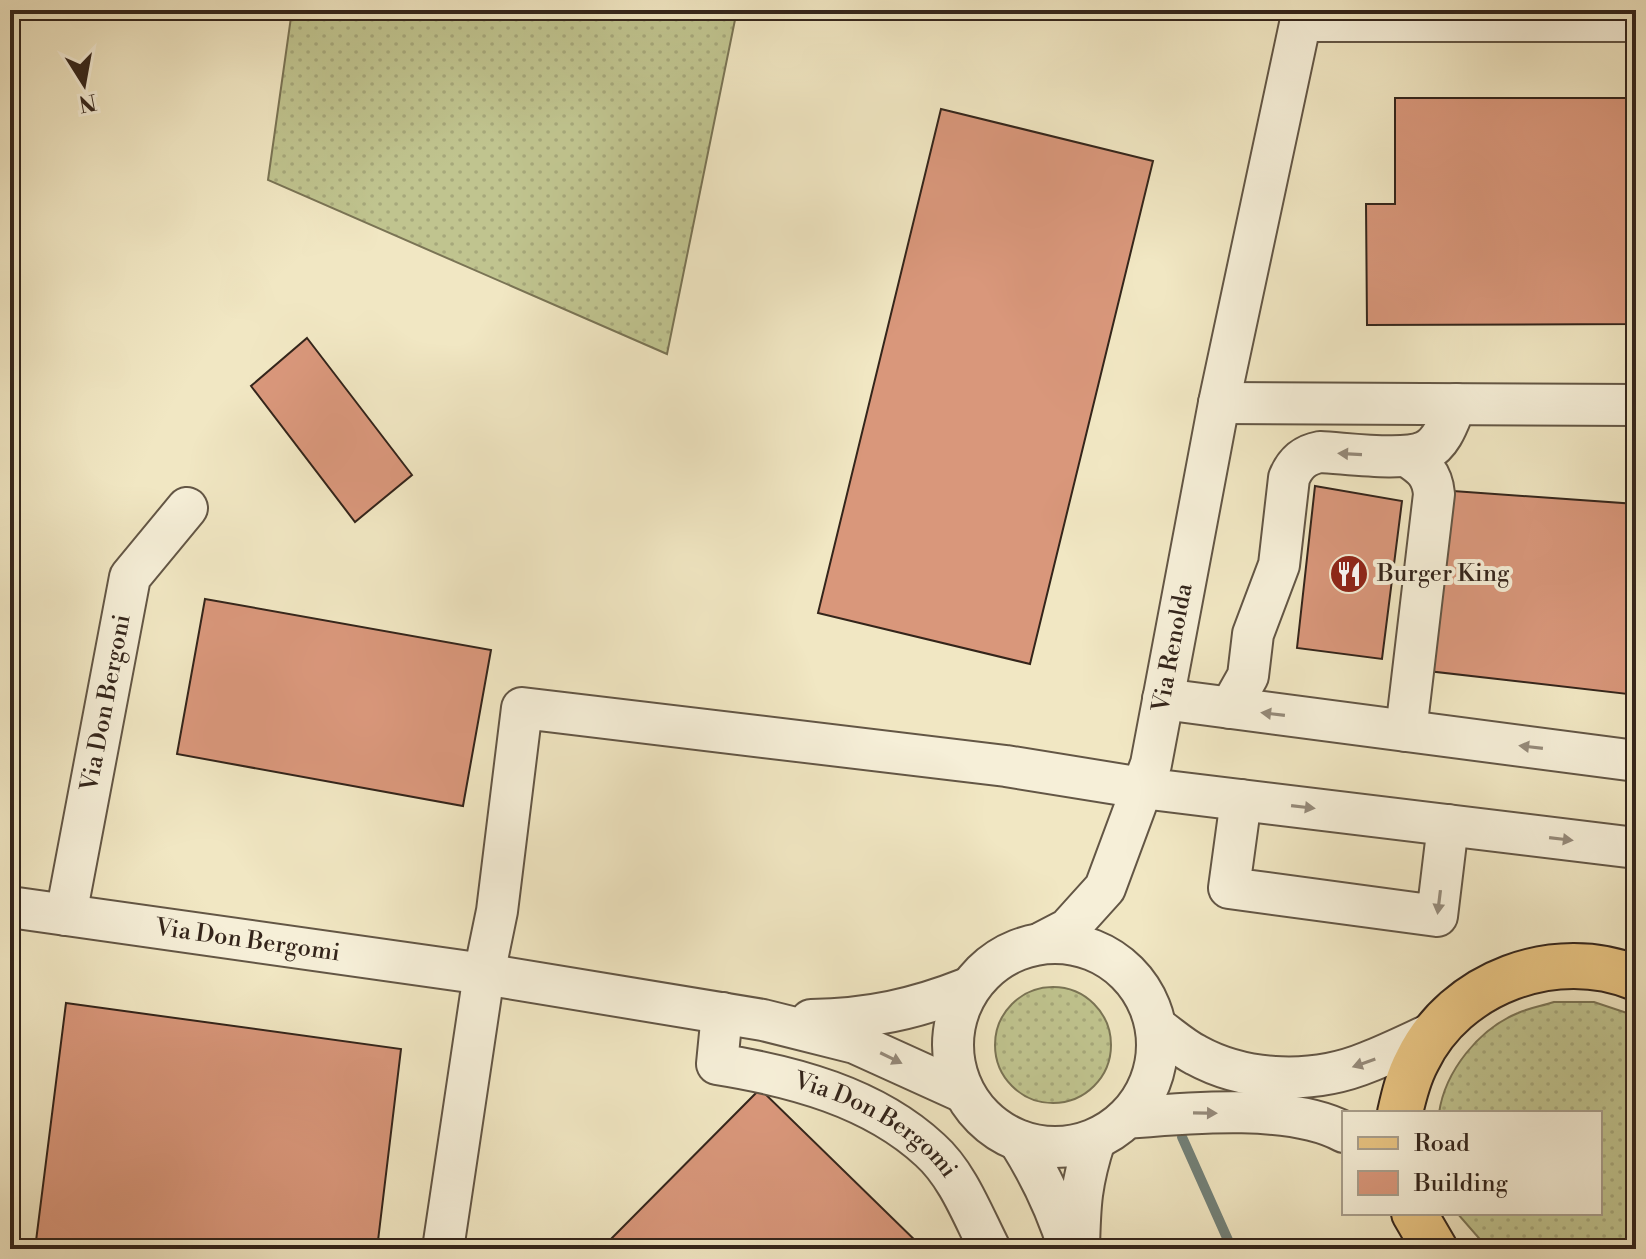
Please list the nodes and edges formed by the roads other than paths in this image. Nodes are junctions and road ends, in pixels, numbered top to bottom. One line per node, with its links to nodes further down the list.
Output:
1 (1302, 16): 2 (street, Via Renolda); 3 (street, Via Renolda)
2 (1636, 21)
3 (1219, 403): 4 (street); 8 (street, Via Renolda)
4 (1456, 404): 5 (street); 6 (street)
5 (1636, 405)
6 (1407, 456): 9 (street, one-way to 9); 10 (street)
7 (187, 508): 18 (street, Via Don Bergoni)
8 (1163, 699): 9 (street); 12 (street, Via Renolda)
9 (1230, 708): 10 (street, one-way to 9)
10 (1406, 731): 11 (street, one-way to 10)
11 (1636, 761)
12 (1142, 788): 13 (street); 16 (street, Via Renolda); 21 (street)
13 (1241, 800): 14 (street, one-way to 14); 14 (street, one-way to 13)
14 (1448, 825): 15 (street, one-way to 15)
15 (1636, 848)
16 (1105, 888): 19 (street, Via Renolda); 20 (street, Via Renolda)
17 (10, 907): 18 (street, Via Don Bergomi)
18 (66, 915): 21 (street, Via Don Bergomi)
19 (1043, 942): 20 (street, Via Don Bergomi); 23 (street, Via Don Bergomi)
20 (1121, 966): 26 (street, Via Don Bergomi)
21 (484, 974): 24 (street, Via Don Bergomi); 33 (street)
22 (1636, 978): 27 (main road)
23 (968, 988): 25 (street, Via Don Bergomi); 28 (street, Via Don Bergomi)
24 (722, 1013): 25 (street, Via Don Bergomi); 34 (street, Via Don Bergomi)
25 (763, 1020): 28 (street, Via Don Bergomi, one-way to 28)
26 (1156, 1027): 27 (street, one-way to 26); 30 (street, Via Don Bergomi)
27 (1435, 1032): 29 (main road)
28 (963, 1092): 32 (street, Via Don Bergomi)
29 (1400, 1111)
30 (1111, 1129): 31 (street, one-way to 31); 32 (street, Via Don Bergomi); 36 (street, Via Don Bergomi)
31 (1342, 1131)
32 (1019, 1141): 35 (street, Via Don Bergomi)
33 (443, 1249)
34 (990, 1249)
35 (1069, 1249)
36 (1079, 1249)

